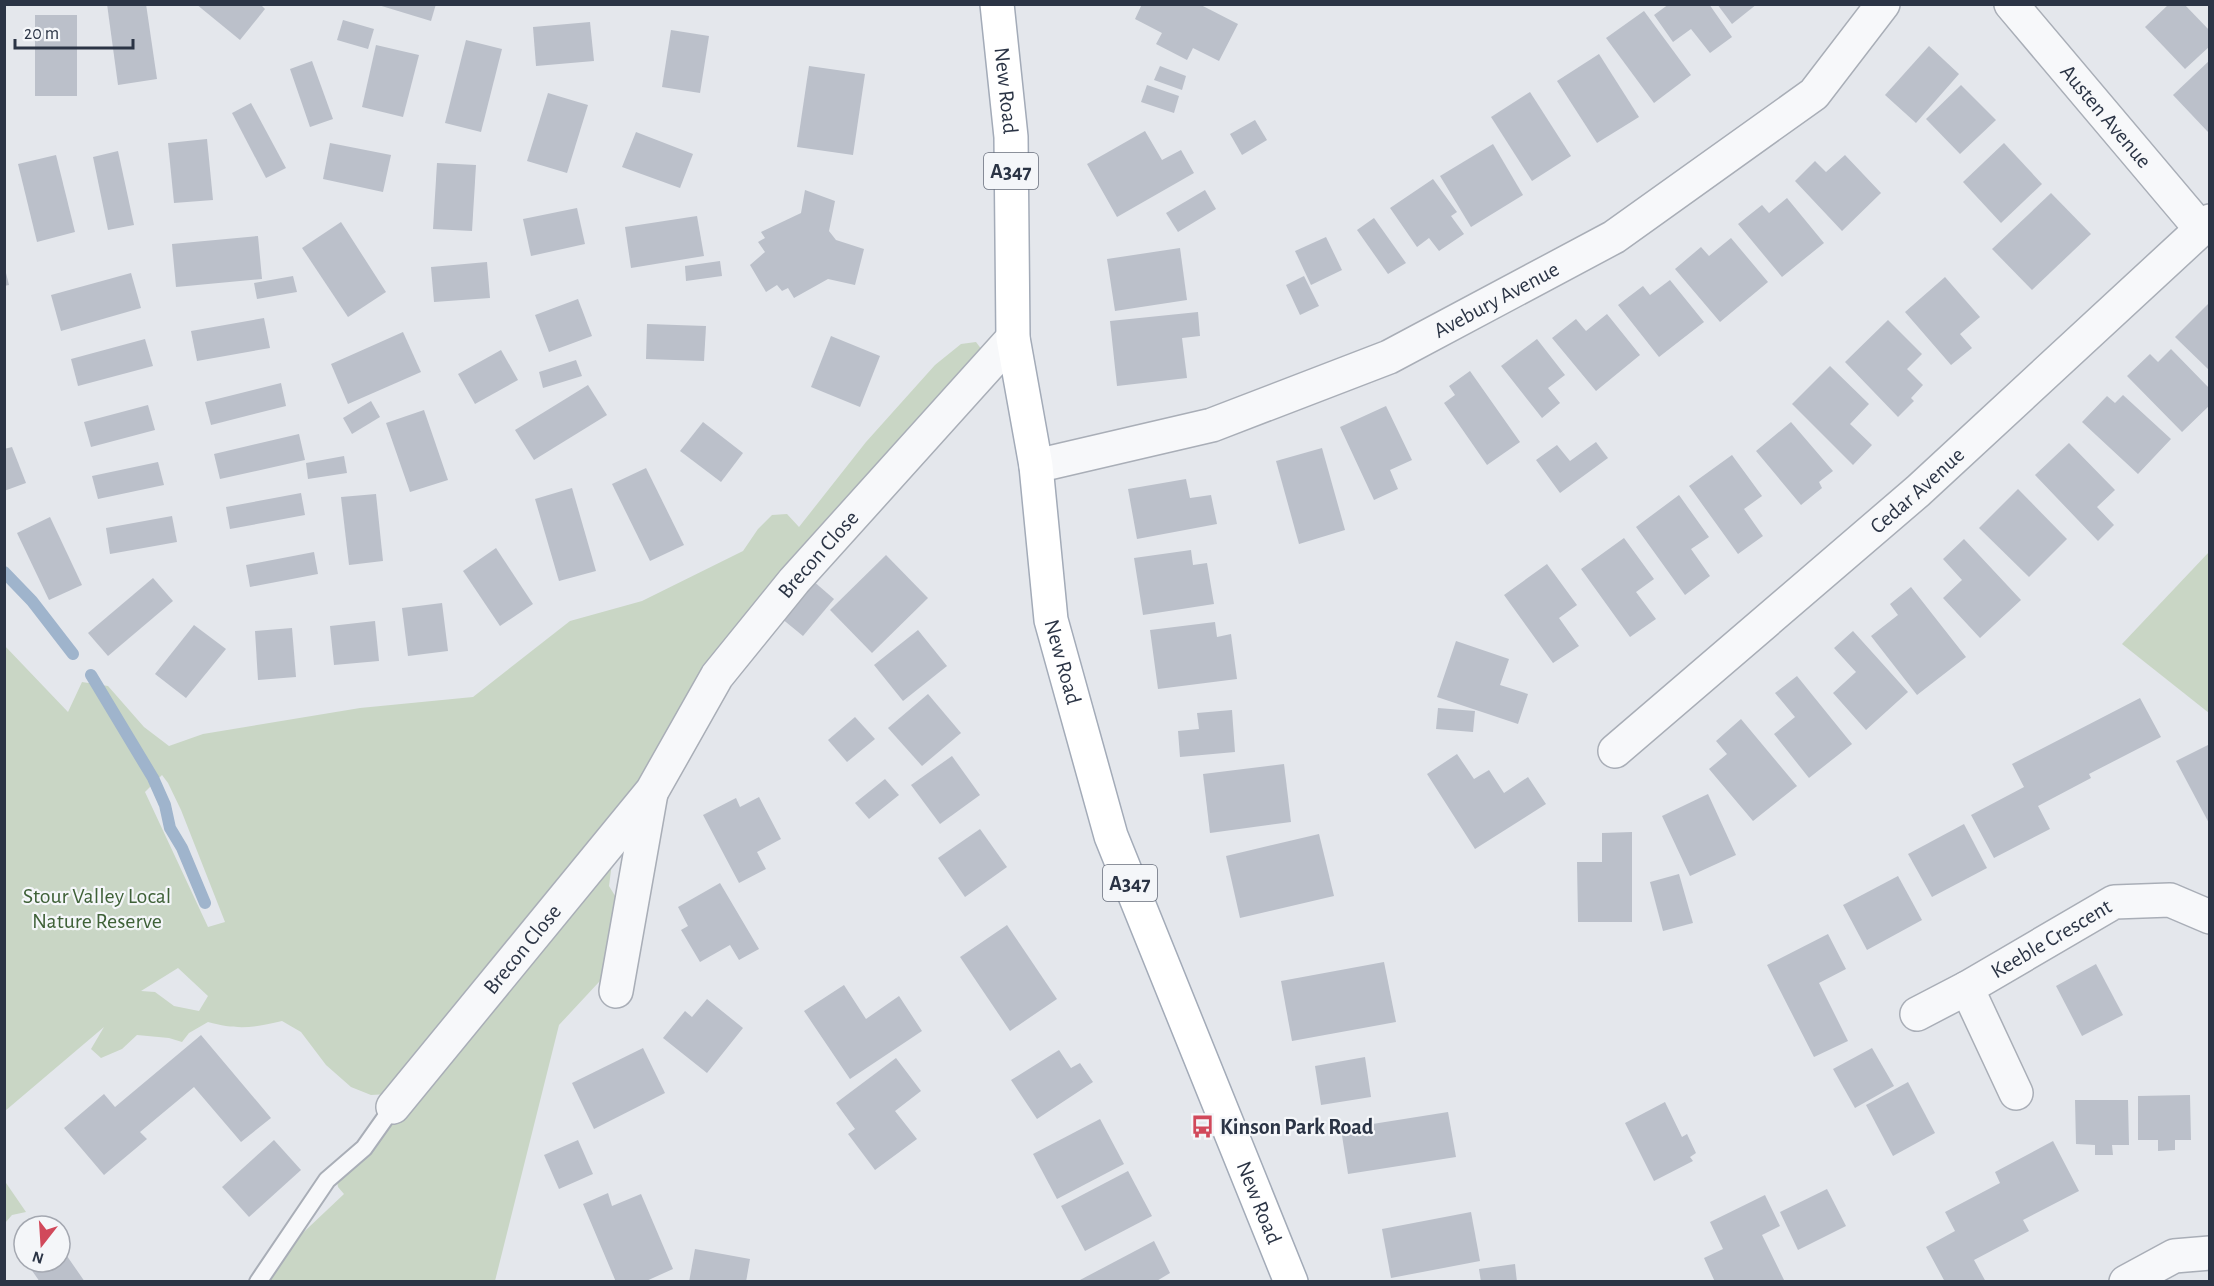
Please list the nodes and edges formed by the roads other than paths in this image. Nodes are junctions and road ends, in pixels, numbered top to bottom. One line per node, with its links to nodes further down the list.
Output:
1 (997, 4): 5 (main road, New Road / A347)
2 (1884, 4): 6 (street, Avebury Avenue)
3 (2011, 4): 4 (street, Austen Avenue)
4 (2205, 225): 7 (street, Cedar Avenue)
5 (1013, 338): 6 (main road, New Road / A347); 8 (street, Brecon Close)
6 (1036, 466): 17 (main road, New Road / A347)
7 (1615, 751)
8 (652, 791): 11 (street, Brecon Close); 14 (street, Brecon Close)
9 (2210, 917): 10 (street, Keeble Crescent)
10 (1967, 988): 12 (street, Keeble Crescent); 13 (street, Keeble Crescent)
11 (616, 991)
12 (1917, 1014)
13 (2016, 1093)
14 (393, 1107): 16 (lane)
15 (2210, 1253): 18 (street)
16 (258, 1281)
17 (1291, 1281)
18 (2126, 1281)

